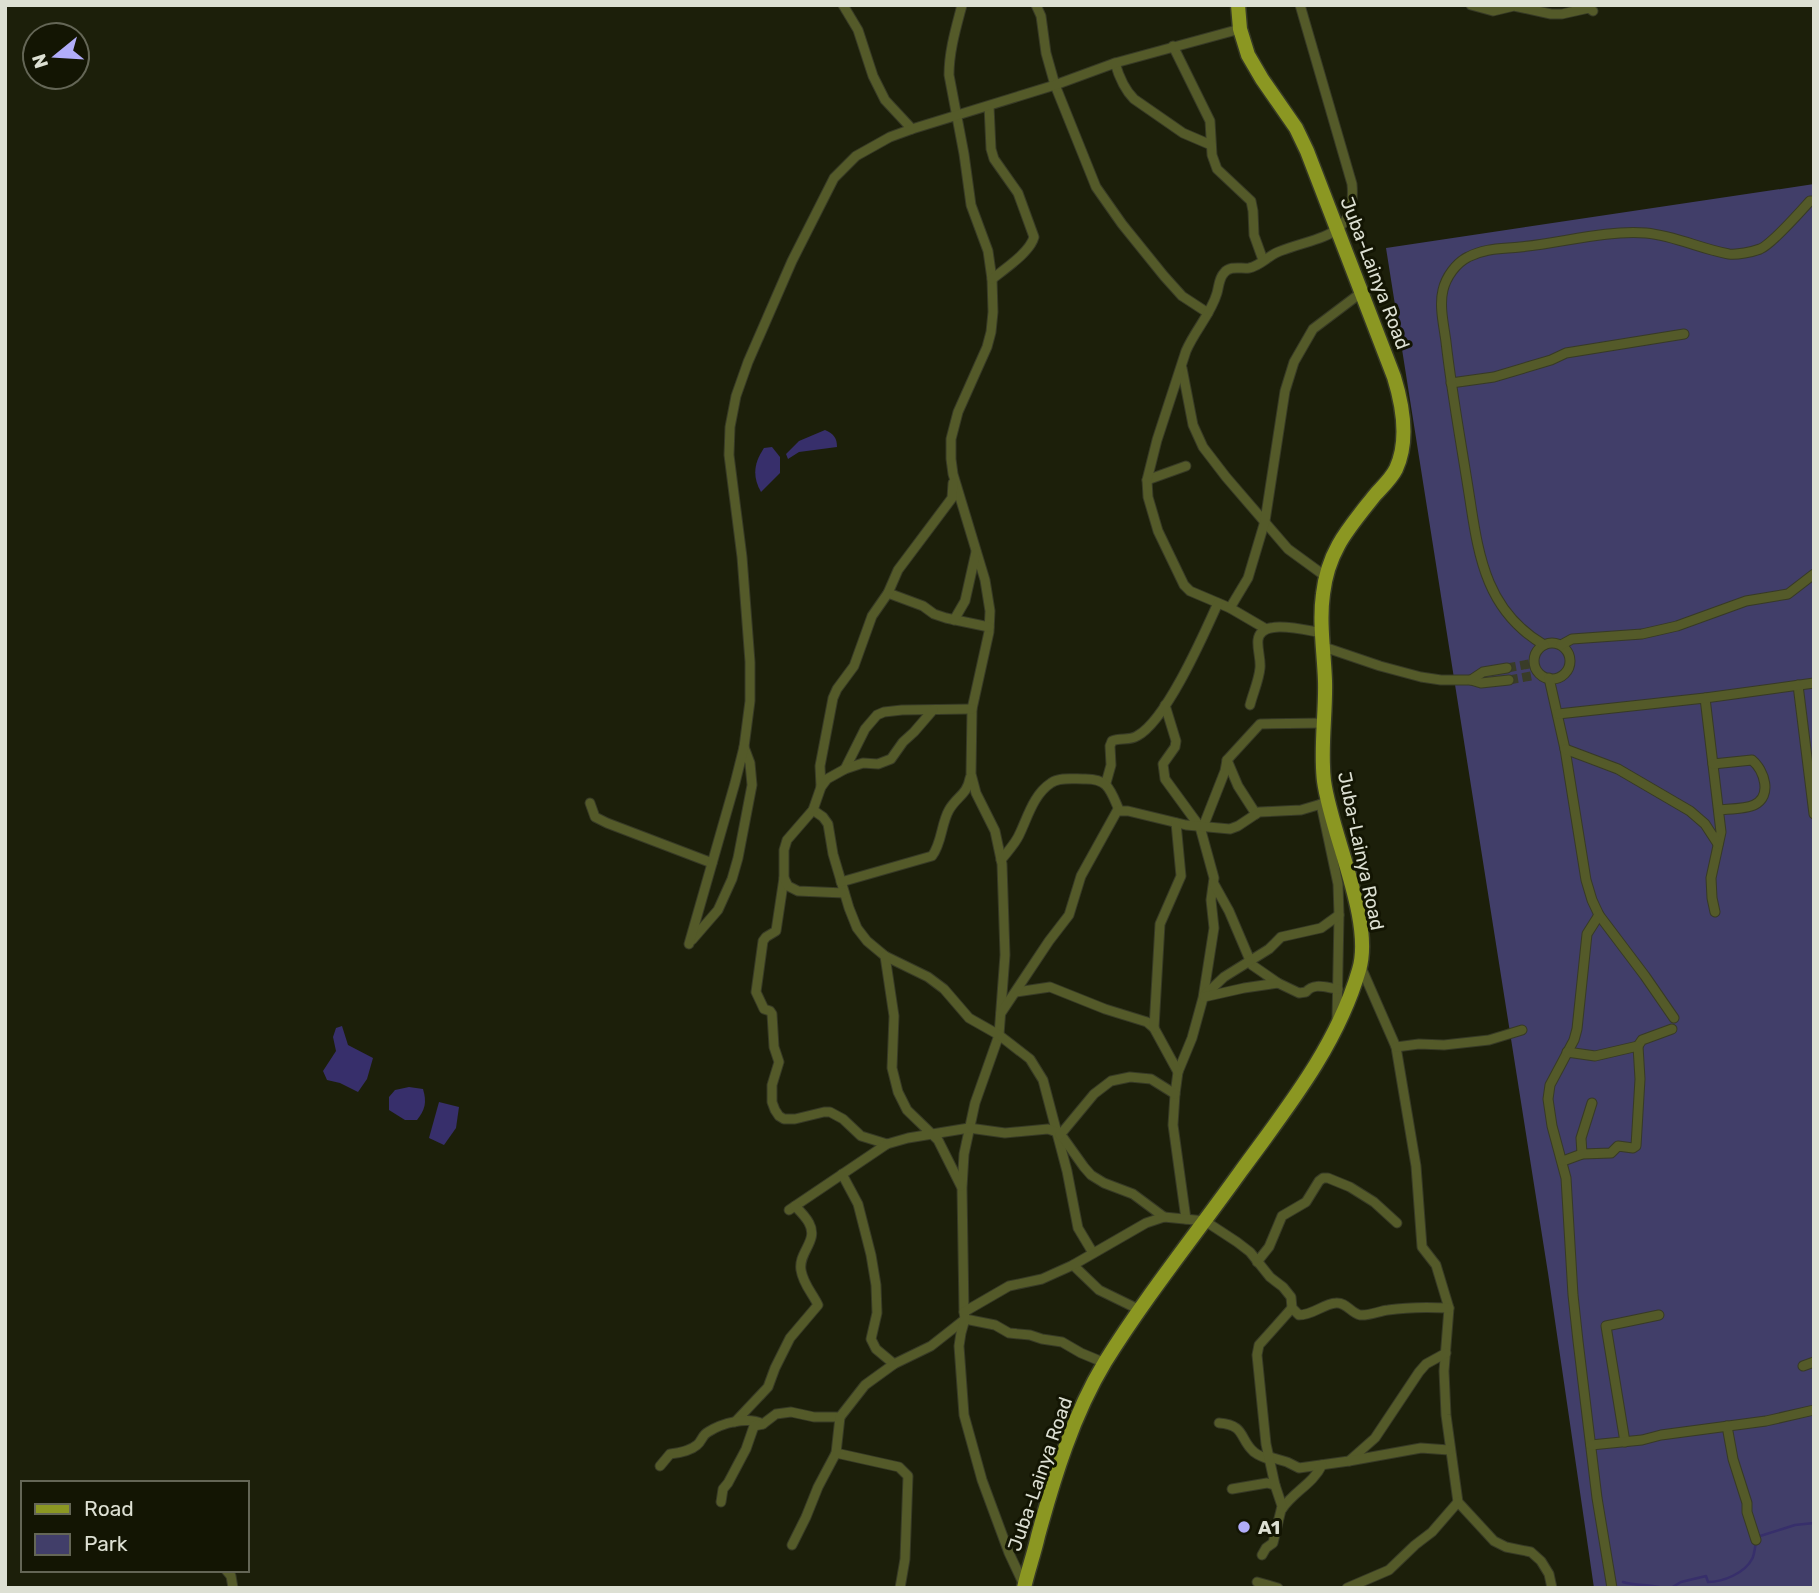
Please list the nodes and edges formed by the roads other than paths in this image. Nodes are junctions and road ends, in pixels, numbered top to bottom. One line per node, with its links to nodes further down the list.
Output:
1 (844, 5): 14 (street)
2 (962, 5): 13 (street)
3 (1036, 5): 11 (street)
4 (1238, 5): 8 (main road, Juba-Lainya Road)
5 (1300, 5): 17 (street)
6 (1475, 6): 7 (street)
7 (1593, 11)
8 (1240, 29): 9 (street); 17 (main road, Juba-Lainya Road)
9 (1173, 46): 10 (street); 15 (street)
10 (1115, 63): 11 (street); 15 (street)
11 (1055, 85): 12 (street); 21 (street)
12 (989, 106): 13 (street); 19 (street)
13 (957, 116): 14 (street); 19 (street)
14 (912, 129): 55 (street)
15 (1211, 145): 18 (street)
16 (1814, 201): 24 (street)
17 (1338, 228): 18 (street); 20 (main road, Juba-Lainya Road)
18 (1263, 260): 21 (street)
19 (992, 279): 26 (street)
20 (1362, 292): 28 (street); 31 (main road, Juba-Lainya Road)
21 (1208, 313): 23 (street)
22 (1684, 334): 24 (street)
23 (1182, 368): 27 (street); 28 (street)
24 (1451, 383): 39 (street)
25 (1186, 466): 27 (street)
26 (953, 474): 29 (street); 32 (street)
27 (1147, 480): 33 (street)
28 (1265, 521): 31 (street); 34 (street)
29 (976, 550): 35 (street); 36 (street)
30 (1814, 574): 40 (street)
31 (1325, 576): 38 (main road, Juba-Lainya Road)
32 (888, 593): 35 (street); 62 (street)
33 (1218, 603): 34 (street); 49 (street)
34 (1230, 608): 37 (street)
35 (954, 620): 36 (street)
36 (989, 627): 51 (street)
37 (1266, 629): 38 (street); 50 (street)
38 (1323, 640): 44 (street); 54 (main road, Juba-Lainya Road)
39 (1544, 645): 40 (street); 43 (street)
40 (1561, 645): 43 (street)
41 (1507, 668): 44 (street)
42 (1531, 676): 43 (street)
43 (1547, 678): 53 (street)
44 (1471, 680): 45 (street)
45 (1509, 680)
46 (1814, 683): 47 (street)
47 (1798, 685): 48 (street); 69 (street)
48 (1705, 698): 53 (street); 58 (street)
49 (1165, 705): 61 (street); 71 (street)
50 (1250, 705)
51 (972, 709): 52 (street); 60 (street)
52 (933, 710): 59 (street); 59 (street)
53 (1558, 714): 56 (street)
54 (1324, 723): 57 (street); 64 (main road, Juba-Lainya Road)
55 (744, 747): 74 (street); 74 (street)
56 (1565, 749): 72 (street); 81 (street)
57 (1227, 760): 68 (street); 71 (street)
58 (1713, 764): 67 (street); 67 (street)
59 (845, 769): 62 (street)
60 (971, 774): 73 (street); 76 (street)
61 (1105, 783): 66 (street); 73 (street)
62 (821, 787): 65 (street)
63 (590, 803): 74 (street)
64 (1325, 803): 68 (street); 80 (street); 84 (main road, Juba-Lainya Road)
65 (813, 810): 75 (street); 76 (street)
66 (1119, 810): 70 (street); 87 (street)
67 (1719, 810): 72 (street)
68 (1256, 814): 71 (street)
69 (1814, 814)
70 (1177, 823): 71 (street); 92 (street)
71 (1201, 827): 77 (street)
72 (1718, 844): 79 (street)
73 (1002, 860): 89 (street)
74 (712, 863)
75 (784, 878): 78 (street); 105 (street)
76 (841, 882): 78 (street)
77 (1214, 884): 83 (street); 88 (street)
78 (844, 893): 82 (street)
79 (1716, 912)
80 (1339, 915): 83 (street); 86 (street)
81 (1599, 915): 90 (street); 98 (street)
82 (885, 956): 95 (street); 104 (street)
83 (1251, 961): 85 (street); 88 (street)
84 (1361, 966): 91 (main road, Juba-Lainya Road); 97 (street)
85 (1278, 983): 86 (street); 88 (street)
86 (1338, 989): 91 (street)
87 (1016, 992): 89 (street); 92 (street)
88 (1203, 998): 99 (street)
89 (1001, 1014): 95 (street)
90 (1674, 1018)
91 (1337, 1027): 112 (main road, Juba-Lainya Road)
92 (1154, 1028): 99 (street)
93 (1672, 1029): 96 (street)
94 (1522, 1030): 97 (street)
95 (999, 1035): 102 (street); 103 (street)
96 (1638, 1046): 98 (street); 106 (street)
97 (1396, 1047): 118 (street)
98 (1567, 1052): 107 (street)
99 (1178, 1072): 100 (street)
100 (1175, 1094): 103 (street); 111 (street)
101 (1592, 1103): 106 (street)
102 (969, 1128): 103 (street); 104 (street); 109 (street)
103 (1058, 1134): 110 (street); 114 (street)
104 (933, 1135): 105 (street); 109 (street)
105 (887, 1144): 108 (street)
106 (1582, 1154): 107 (street)
107 (1563, 1161): 134 (street)
108 (842, 1174): 125 (street); 129 (street)
109 (962, 1188): 120 (street)
110 (1164, 1217): 111 (street); 114 (street)
111 (1186, 1219): 112 (street)
112 (1205, 1221): 115 (street); 119 (main road, Juba-Lainya Road)
113 (1397, 1223): 115 (street)
114 (1093, 1253): 116 (street)
115 (1257, 1262): 117 (street)
116 (1073, 1265): 119 (street); 120 (street)
117 (1292, 1308): 118 (street); 137 (street)
118 (1449, 1308): 122 (street)
119 (1140, 1310): 124 (main road, Juba-Lainya Road)
120 (964, 1315): 124 (street); 125 (street); 150 (street)
121 (1659, 1315): 133 (street)
122 (1446, 1353): 138 (street); 144 (street)
123 (1814, 1362): 126 (street)
124 (1105, 1363): 150 (main road, Juba-Lainya Road)
125 (894, 1364): 128 (street)
126 (1803, 1366)
127 (1814, 1410): 132 (street)
128 (840, 1417): 131 (street); 136 (street)
129 (735, 1422): 131 (street); 139 (street)
130 (1219, 1423): 137 (street)
131 (762, 1424): 143 (street)
132 (1727, 1426): 133 (street); 146 (street)
133 (1625, 1442): 134 (street)
134 (1591, 1446): 155 (street)
135 (1449, 1450): 138 (street)
136 (836, 1453): 147 (street); 151 (street)
137 (1270, 1459): 140 (street); 141 (street)
138 (1349, 1461): 140 (street)
139 (660, 1465)
140 (1322, 1465): 145 (street)
141 (1275, 1485): 142 (street); 145 (street)
142 (1232, 1489)
143 (721, 1502)
144 (1458, 1502): 153 (street); 154 (street)
145 (1282, 1509): 148 (street)
146 (1756, 1539)
147 (792, 1545)
148 (1262, 1555)
149 (1257, 1581): 152 (street)
150 (1024, 1587)
151 (900, 1588)
152 (1278, 1588)
153 (1347, 1588)
154 (1552, 1588)
155 (1612, 1588)

